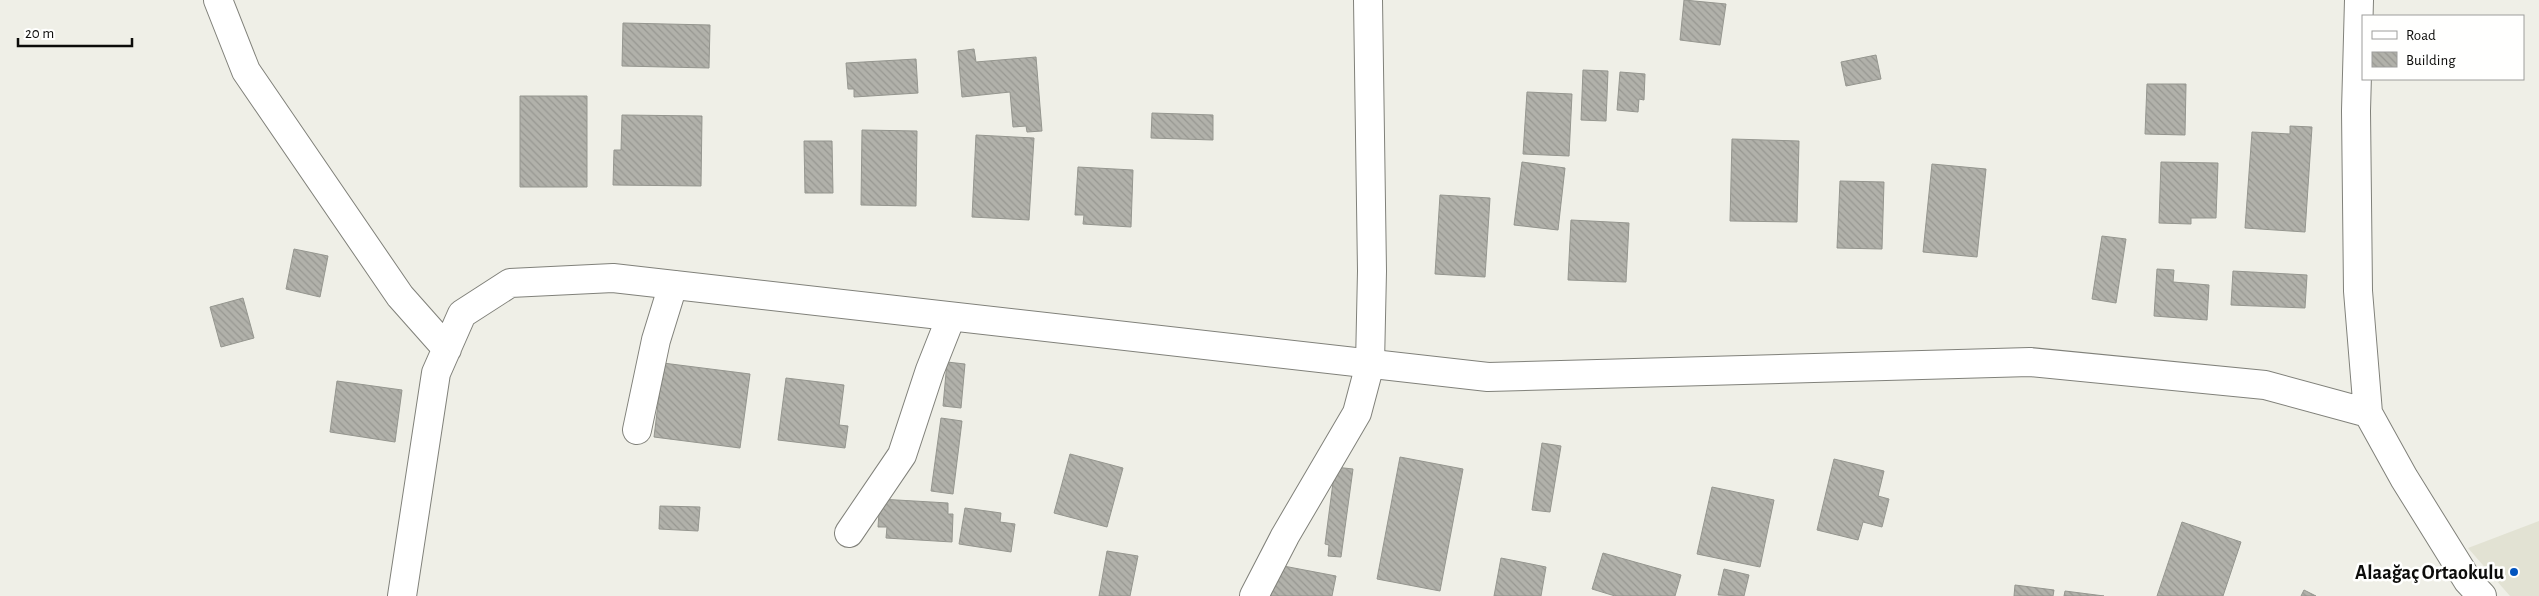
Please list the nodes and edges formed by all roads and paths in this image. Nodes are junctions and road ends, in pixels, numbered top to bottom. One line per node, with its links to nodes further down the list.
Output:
1 (218, 0): 6 (street)
2 (1368, 0): 7 (street)
3 (2359, 0): 8 (street)
4 (673, 285): 5 (street); 6 (street); 9 (street)
5 (951, 317): 7 (street); 10 (street)
6 (447, 350): 11 (street)
7 (1370, 364): 8 (street); 12 (street)
8 (2368, 413): 13 (street)
9 (637, 430)
10 (849, 533)
11 (402, 596)
12 (1254, 596)
13 (2482, 596)

